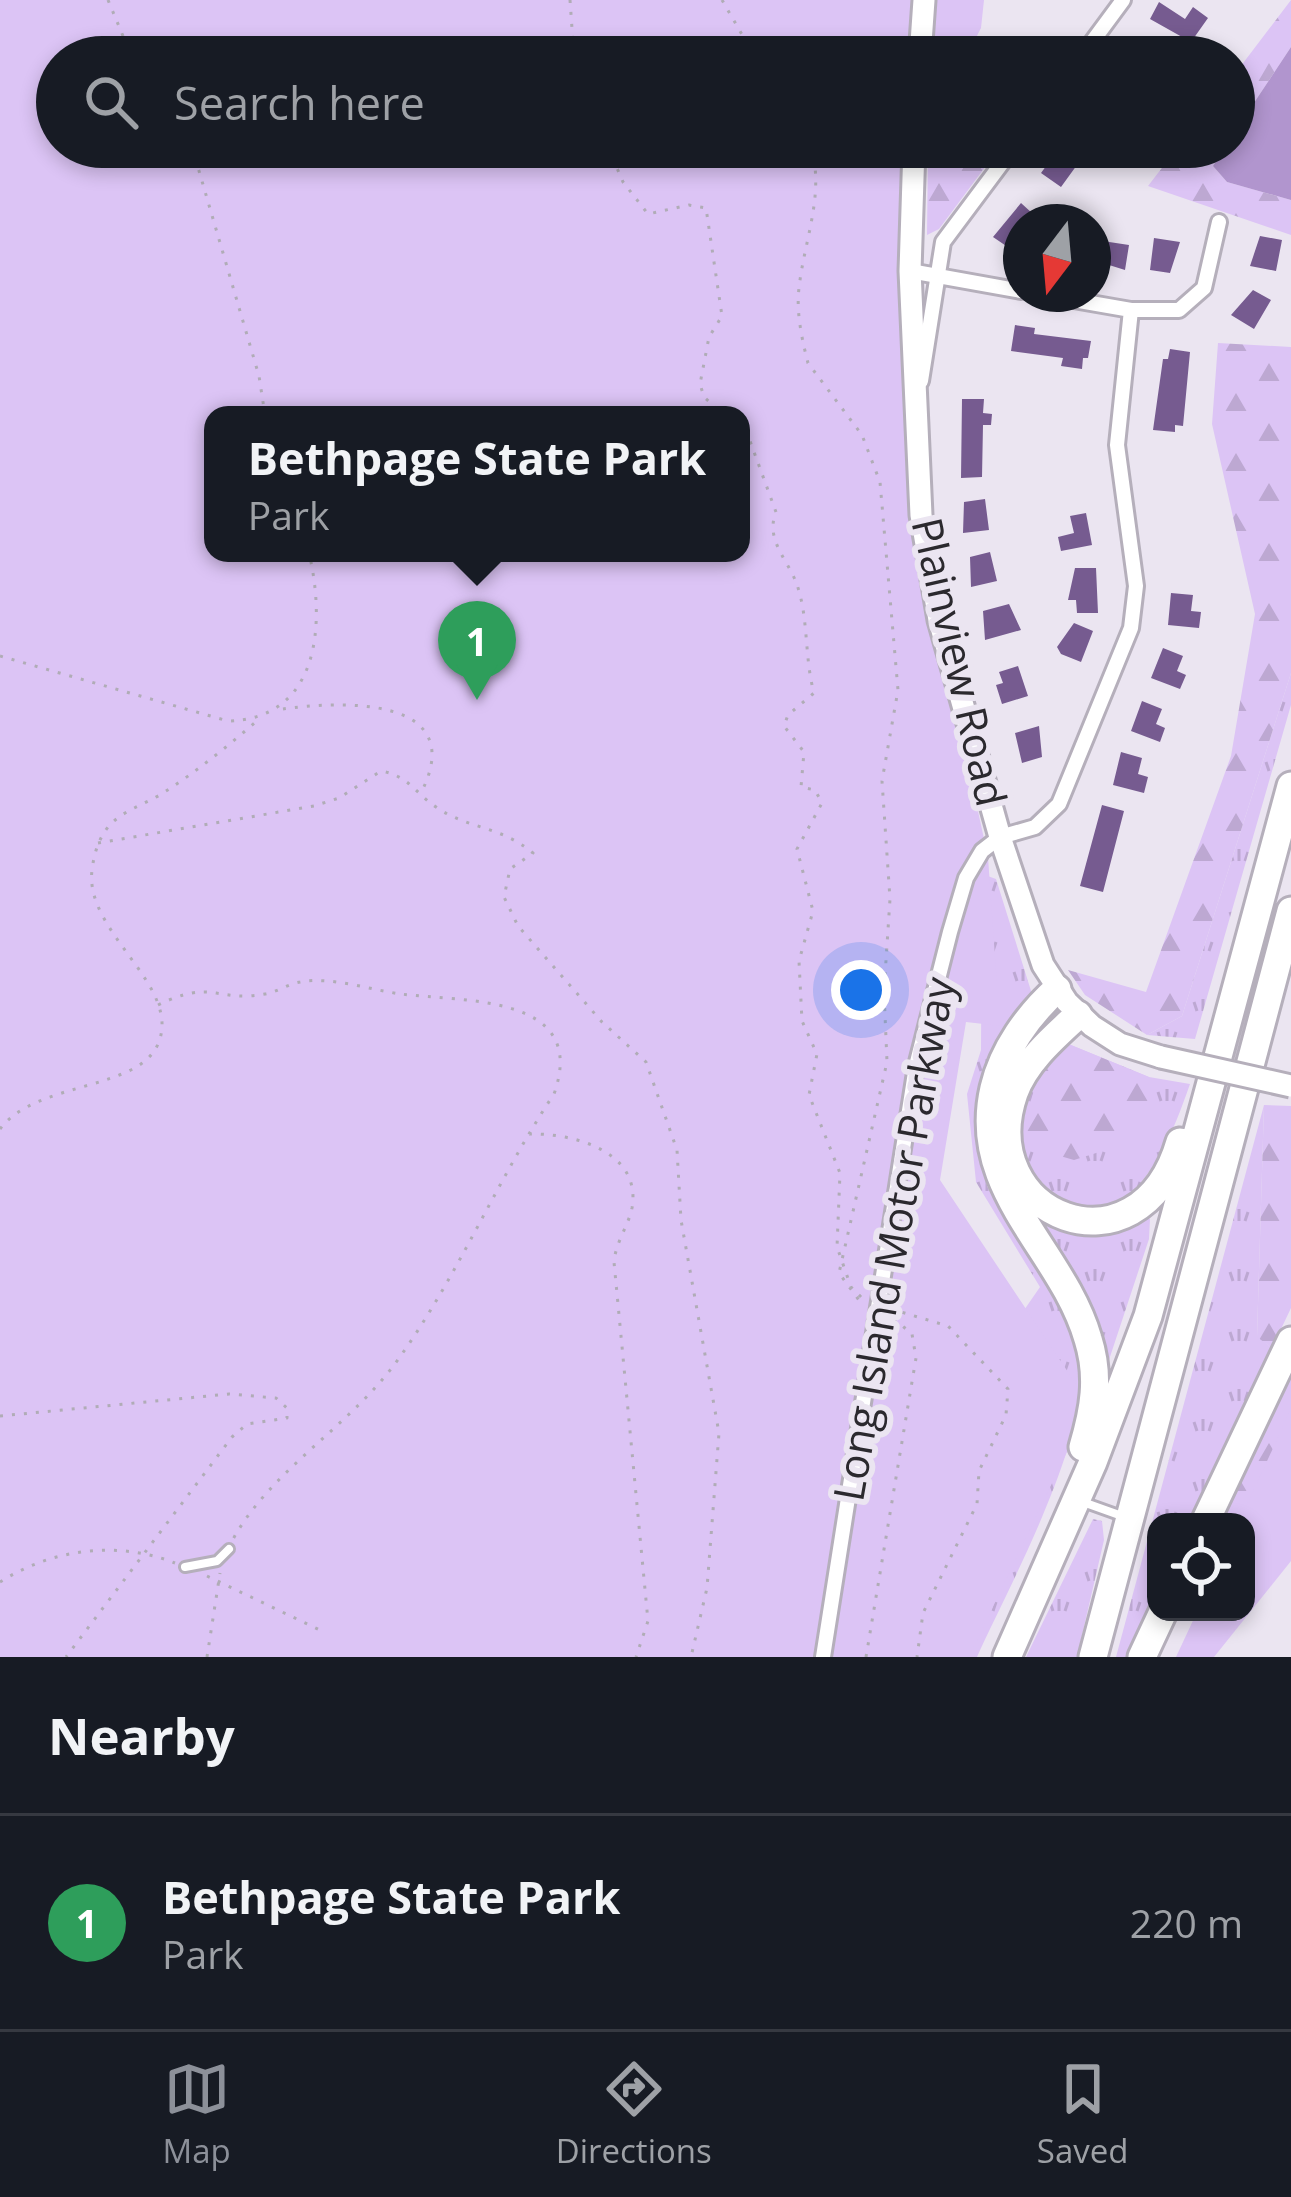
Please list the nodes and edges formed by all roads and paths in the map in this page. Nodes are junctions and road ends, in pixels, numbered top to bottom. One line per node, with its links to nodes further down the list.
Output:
1 (108, 0): 6 (path)
2 (570, 0): 7 (path)
3 (722, 0): 8 (path)
4 (924, 0): 9 (main road)
5 (1123, 0): 10 (street)
6 (123, 36)
7 (573, 36)
8 (743, 36)
9 (921, 36)
10 (1096, 36)
11 (198, 168): 23 (path)
12 (617, 168): 24 (path)
13 (812, 168): 42 (path)
14 (913, 168): 17 (main road, Plainview Road)
15 (999, 168): 18 (street)
16 (1219, 222): 21 (street)
17 (910, 271): 18 (street); 22 (main road, Plainview Road)
18 (938, 276): 19 (street); 22 (street)
19 (1003, 288)
20 (1111, 306): 21 (street)
21 (1132, 310): 32 (street)
22 (916, 404): 32 (main road, Plainview Road)
23 (264, 406)
24 (714, 406)
25 (750, 441): 42 (path)
26 (309, 562): 28 (path)
27 (0, 656): 29 (path)
28 (280, 710): 29 (path); 31 (path)
29 (258, 720): 33 (path)
30 (1291, 786): 38 (highway)
31 (422, 793): 33 (path); 60 (path)
32 (1000, 837): 35 (main road, Plainview Road); 43 (street, Long Island Motor Parkway)
33 (98, 842): 36 (path)
34 (1291, 911): 48 (highway)
35 (1057, 989): 37 (main road, Plainview Road); 51 (highway)
36 (158, 1005): 40 (path); 41 (path)
37 (1078, 1015): 38 (highway); 39 (main road, Plainview Road, bridge)
38 (1225, 1034): 46 (highway)
39 (1291, 1086)
40 (0, 1129)
41 (526, 1134): 49 (path); 59 (path)
42 (840, 1256): 43 (path)
43 (876, 1308): 61 (street, Long Island Motor Parkway); 62 (path); 63 (path)
44 (1291, 1341): 47 (highway)
45 (0, 1416): 50 (path)
46 (1077, 1500): 48 (lane); 51 (highway)
47 (1209, 1513)
48 (1129, 1519): 65 (highway)
49 (229, 1549): 52 (lane); 53 (path)
50 (146, 1553): 52 (path); 54 (path); 57 (path)
51 (1050, 1560): 64 (highway)
52 (185, 1567): 53 (path)
53 (217, 1580): 56 (path); 58 (path)
54 (0, 1582)
55 (1159, 1621): 66 (highway)
56 (324, 1632)
57 (66, 1657)
58 (207, 1657)
59 (636, 1657)
60 (691, 1657)
61 (823, 1657)
62 (866, 1657)
63 (917, 1657)
64 (1007, 1657)
65 (1093, 1657)
66 (1142, 1657)

